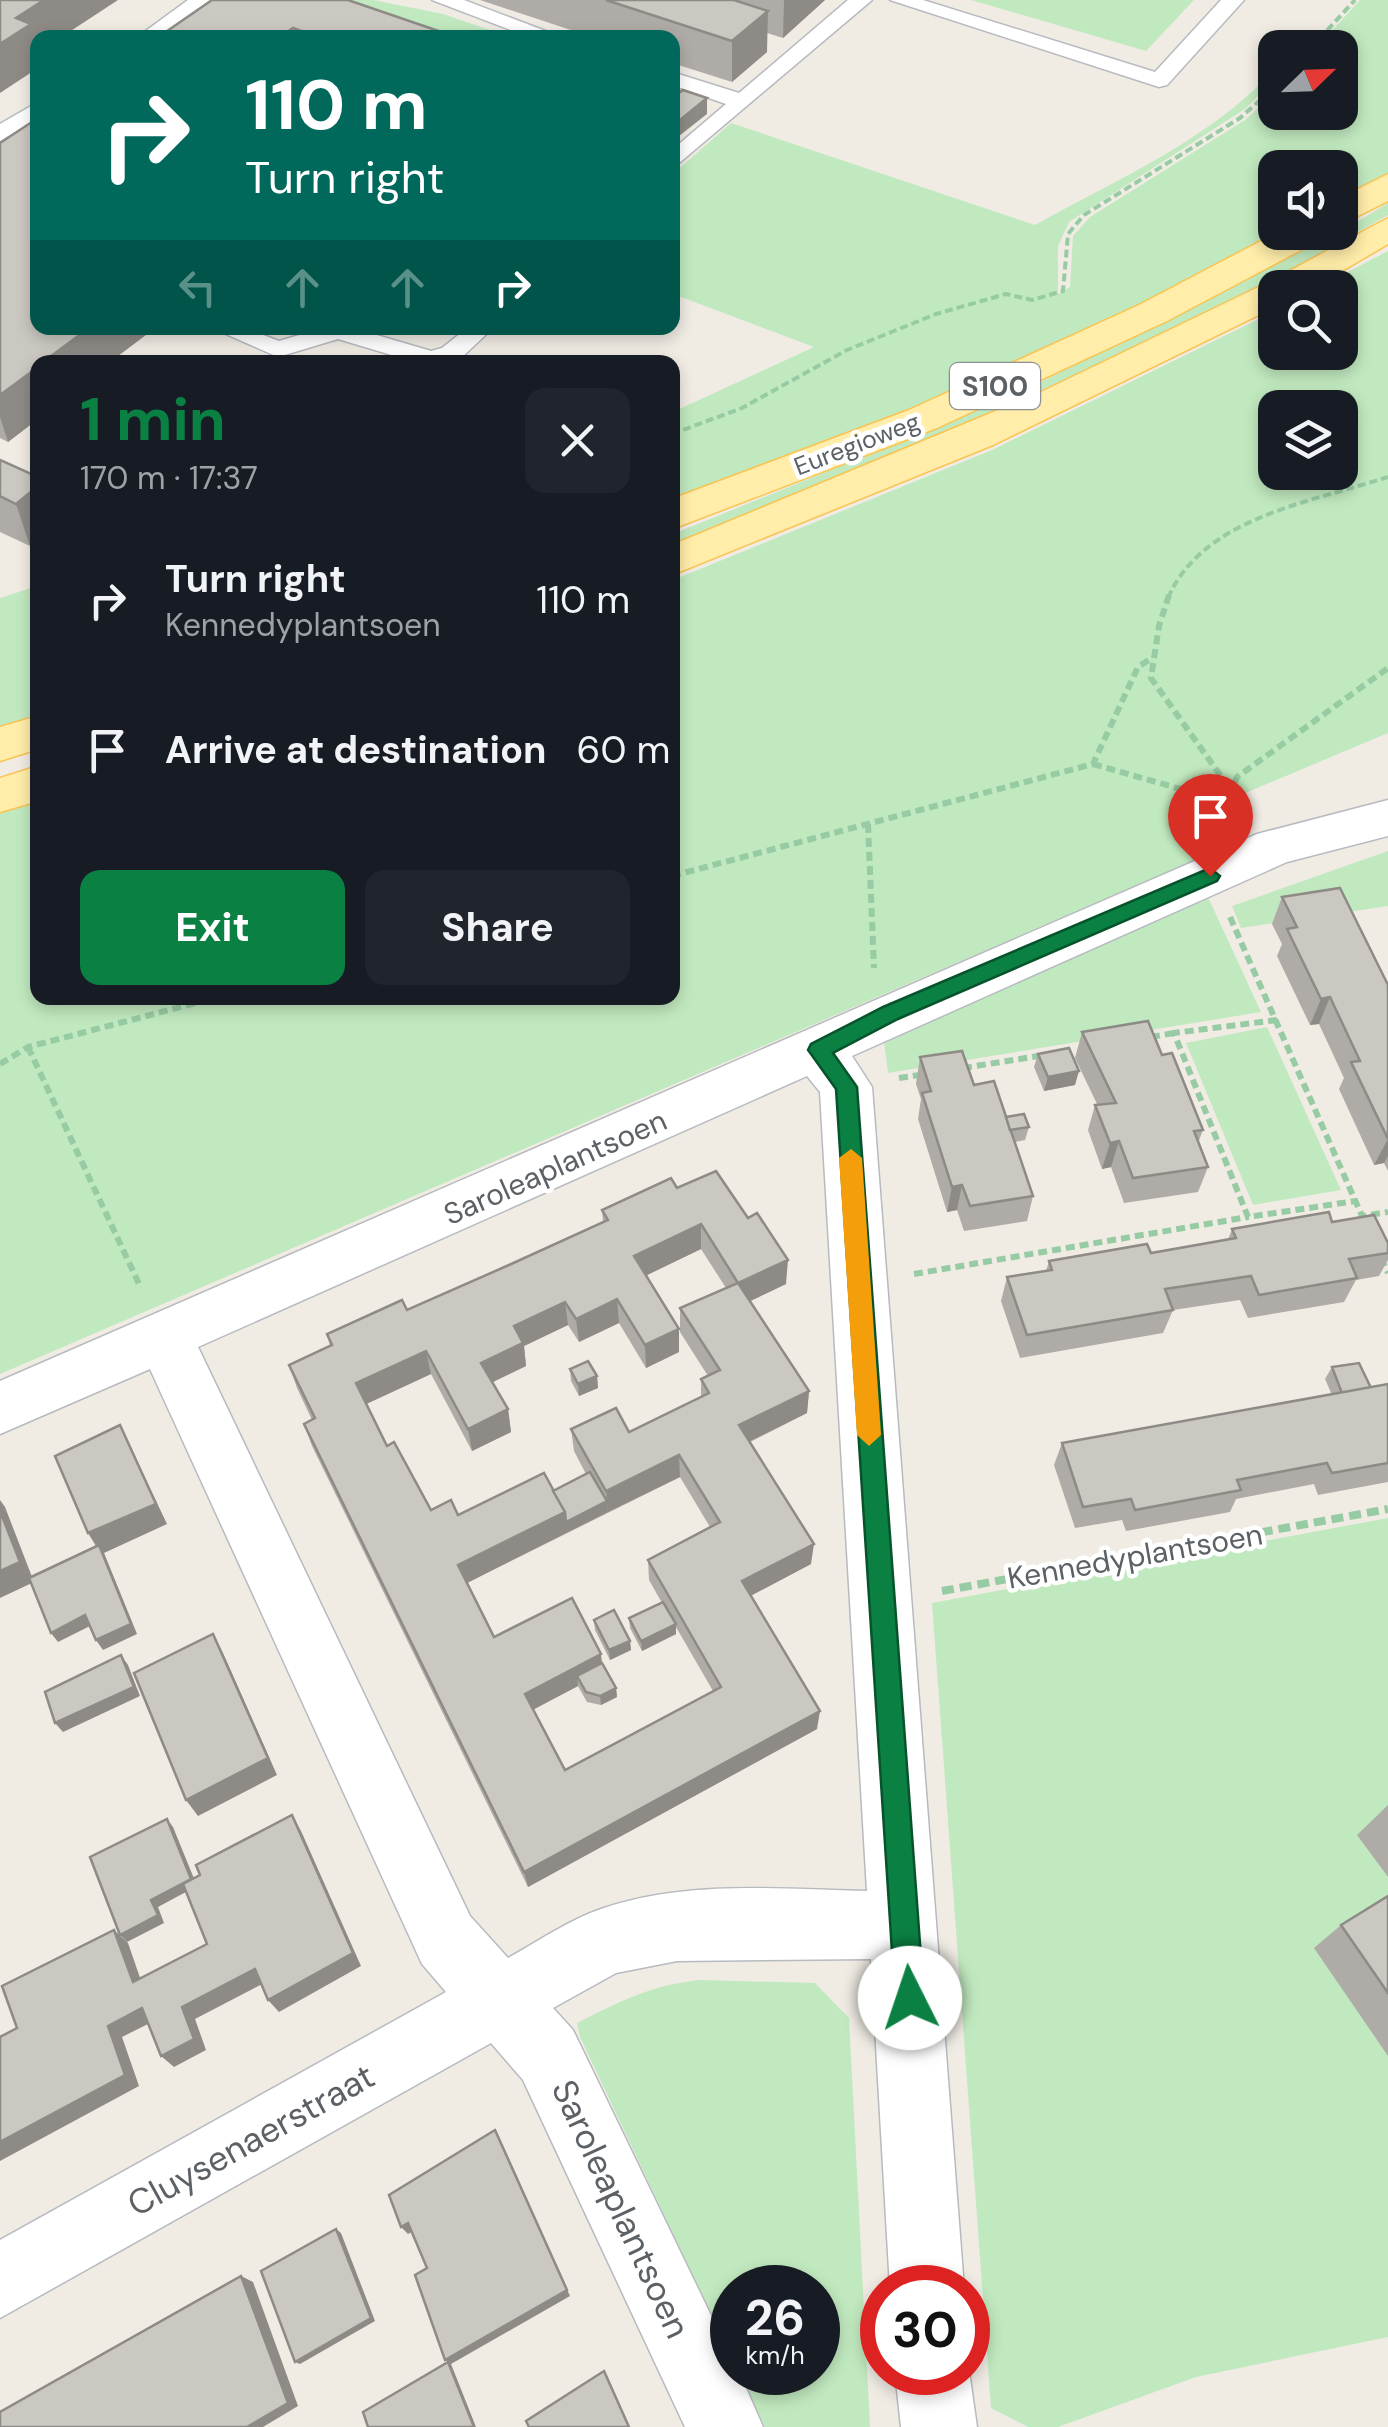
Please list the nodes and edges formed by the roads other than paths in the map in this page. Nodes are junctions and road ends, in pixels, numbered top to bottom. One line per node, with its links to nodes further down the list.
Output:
1 (202, 0): 6 (lane)
2 (443, 0): 7 (lane)
3 (861, 0): 9 (lane)
4 (901, 0): 5 (lane)
5 (1232, 0)
6 (158, 30)
7 (531, 30)
8 (680, 81): 9 (lane)
9 (743, 102): 12 (lane)
10 (30, 114): 11 (lane)
11 (0, 134)
12 (680, 155)
13 (1388, 185): 14 (main road)
14 (1358, 203)
15 (1388, 229): 17 (main road)
16 (1272, 250): 25 (main road, Euregioweg / S100)
17 (1316, 270)
18 (1258, 301): 26 (main road, Euregioweg / S100)
19 (242, 335): 20 (lane)
20 (325, 335)
21 (352, 335): 23 (lane)
22 (473, 335): 24 (lane)
23 (420, 355)
24 (445, 355)
25 (680, 512)
26 (680, 558)
27 (30, 735): 28 (main road)
28 (0, 744)
29 (30, 786): 30 (main road)
30 (0, 795)
31 (1388, 818): 32 (street)
32 (832, 1069): 33 (street, Saroleaplantsoen); 35 (street)
33 (164, 1336): 34 (street); 36 (street, Saroleaplantsoen)
34 (0, 1408)
35 (905, 1925): 36 (street); 37 (street)
36 (502, 2000): 38 (street, Cluysenaerstraat); 40 (street, Saroleaplantsoen)
37 (926, 2265)
38 (0, 2281)
39 (936, 2395): 41 (street)
40 (725, 2427)
41 (939, 2427)

